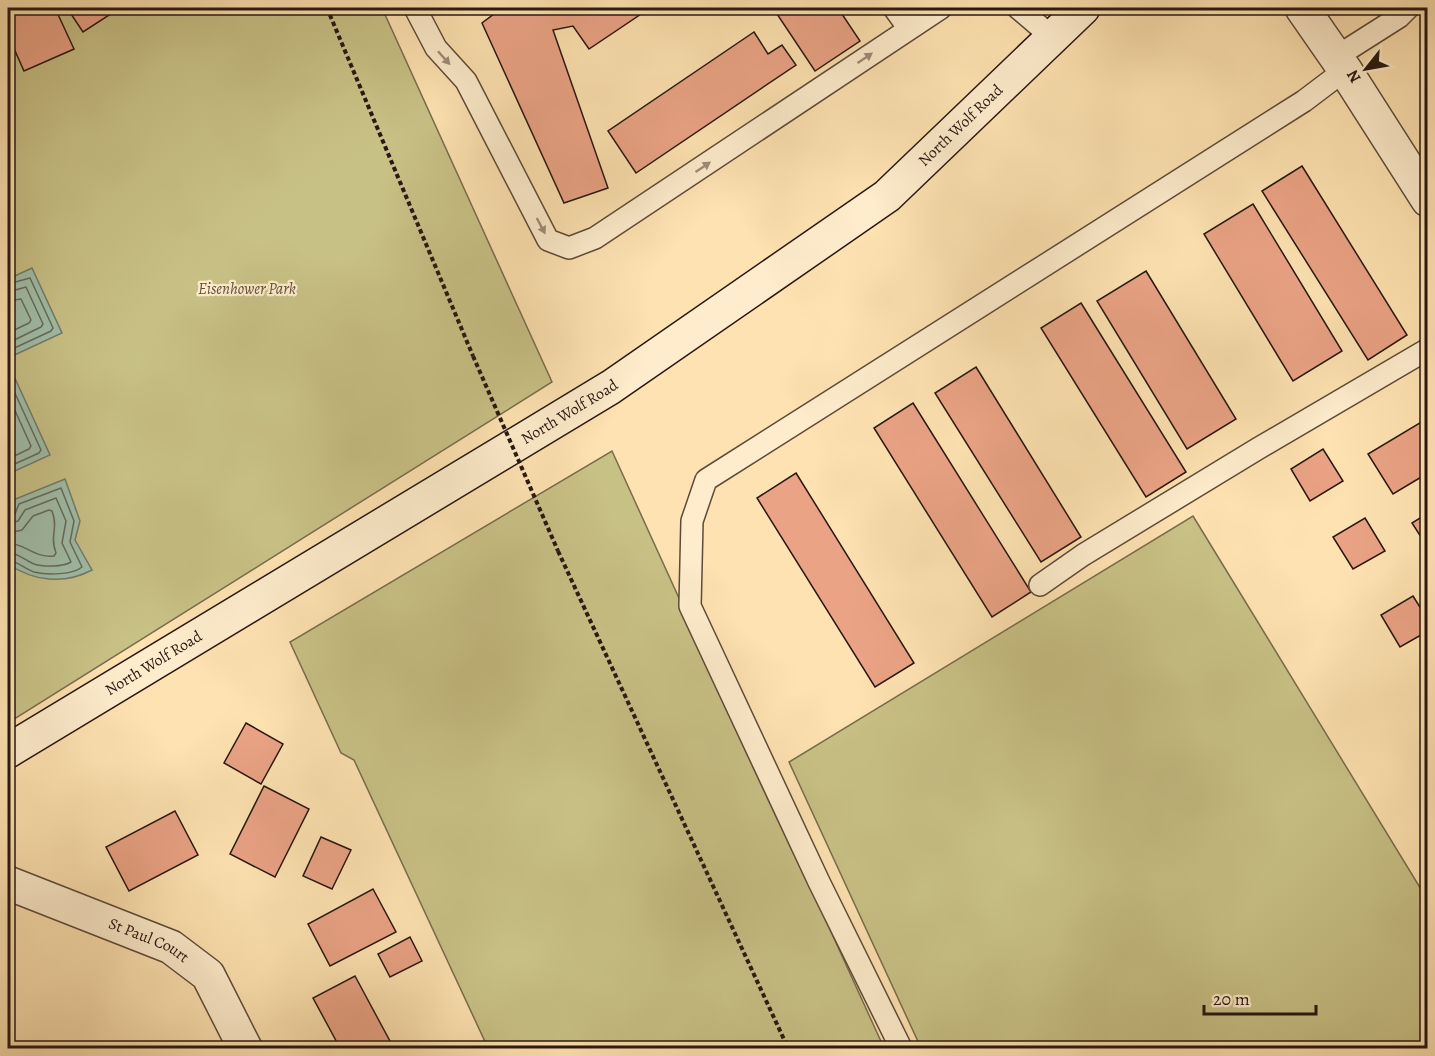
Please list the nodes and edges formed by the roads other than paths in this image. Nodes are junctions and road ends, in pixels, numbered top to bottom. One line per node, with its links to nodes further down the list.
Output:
1 (415, 8): 8 (lane, one-way to 8)
2 (894, 8): 8 (lane)
3 (941, 8): 8 (lane)
4 (1018, 8): 9 (lane)
5 (1083, 8): 9 (main road, North Wolf Road)
6 (1302, 8): 10 (main road)
7 (1408, 8): 10 (lane)
8 (909, 29)
9 (1052, 37): 14 (main road, North Wolf Road)
10 (1341, 64): 11 (main road); 17 (lane)
11 (1428, 200)
12 (1428, 349): 13 (lane)
13 (1040, 585)
14 (8, 751)
15 (8, 883): 16 (main road, St Paul Court)
16 (246, 1048)
17 (901, 1048)

